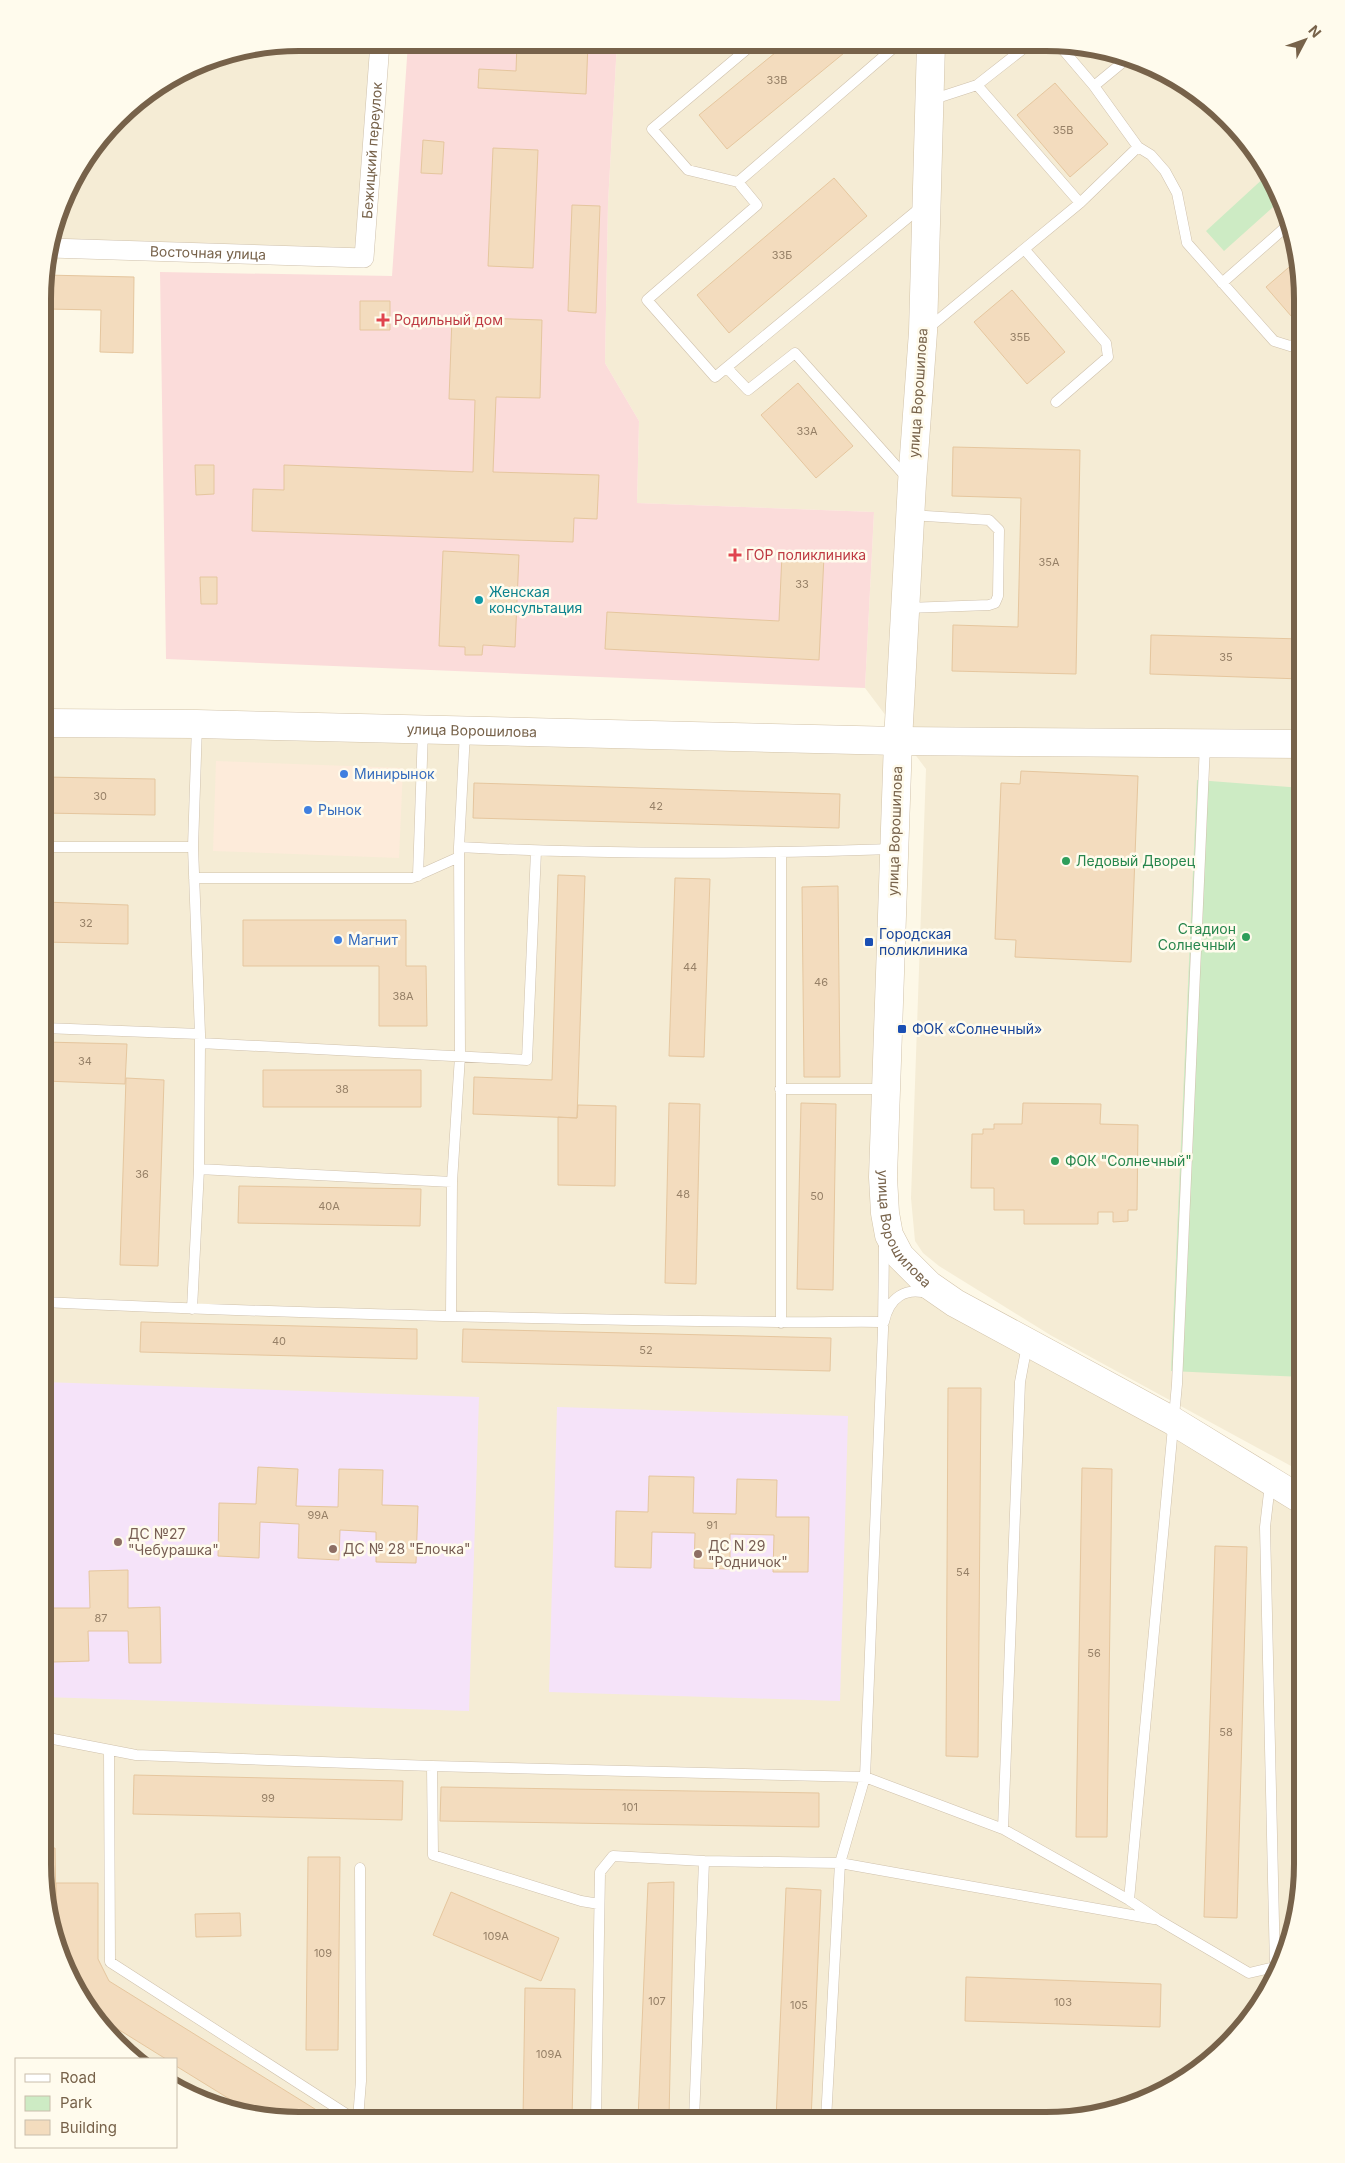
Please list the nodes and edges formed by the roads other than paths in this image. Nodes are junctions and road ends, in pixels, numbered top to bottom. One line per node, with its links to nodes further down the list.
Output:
1 (379, 51): 18 (street, Бежицкий переулок)
2 (745, 51): 12 (lane)
3 (890, 51): 12 (lane)
4 (931, 51): 10 (main road, улица Ворошилова)
5 (1020, 51): 8 (lane)
6 (1065, 52): 9 (lane)
7 (1122, 63): 9 (lane)
8 (977, 85): 10 (lane); 14 (lane)
9 (1094, 86): 11 (lane)
10 (930, 100): 13 (main road, улица Ворошилова)
11 (1138, 147): 14 (lane); 19 (lane)
12 (738, 182): 22 (lane)
13 (927, 203): 20 (main road, улица Ворошилова); 22 (lane)
14 (1080, 203): 17 (lane)
15 (1283, 228): 19 (lane)
16 (57, 248): 18 (street, Восточная улица)
17 (1025, 250): 20 (lane); 23 (lane)
18 (364, 258)
19 (1222, 282): 21 (lane)
20 (923, 332): 24 (main road, улица Ворошилова)
21 (1294, 345)
22 (727, 368): 24 (lane)
23 (1056, 402)
24 (912, 483): 25 (main road, улица Ворошилова)
25 (910, 515): 26 (main road, улица Ворошилова); 26 (lane)
26 (906, 608): 31 (main road, улица Ворошилова)
27 (51, 723): 28 (main road, улица Ворошилова)
28 (197, 724): 29 (main road, улица Ворошилова); 34 (lane)
29 (423, 730): 30 (main road, улица Ворошилова); 40 (lane)
30 (465, 730): 31 (main road, улица Ворошилова); 38 (lane)
31 (898, 741): 32 (main road, улица Ворошилова); 36 (main road, улица Ворошилова)
32 (1205, 743): 33 (main road, улица Ворошилова); 57 (lane)
33 (1294, 744)
34 (193, 847): 35 (lane); 41 (lane)
35 (51, 848)
36 (895, 849): 39 (lane); 46 (main road, улица Ворошилова)
37 (536, 851): 38 (lane); 39 (lane); 44 (lane)
38 (459, 852): 40 (lane); 44 (lane)
39 (781, 853): 45 (lane)
40 (418, 876): 41 (lane)
41 (194, 878): 43 (lane)
42 (51, 1028): 43 (lane)
43 (200, 1038): 44 (lane); 47 (lane)
44 (460, 1056): 48 (lane)
45 (780, 1089): 46 (lane); 54 (lane)
46 (887, 1089): 49 (main road, улица Ворошилова)
47 (199, 1169): 48 (lane); 52 (lane)
48 (452, 1182): 53 (lane)
49 (885, 1212): 51 (main road, улица Ворошилова); 55 (lane)
50 (51, 1302): 52 (lane)
51 (954, 1303): 55 (lane); 56 (main road, улица Ворошилова)
52 (192, 1309): 53 (lane)
53 (451, 1316): 54 (lane)
54 (781, 1322): 55 (lane)
55 (884, 1322): 63 (lane)
56 (1027, 1344): 57 (main road, улица Ворошилова); 64 (lane)
57 (1173, 1421): 58 (main road, улица Ворошилова); 68 (lane)
58 (1271, 1480): 59 (main road, улица Ворошилова); 71 (lane)
59 (1294, 1495)
60 (51, 1739): 61 (lane)
61 (109, 1750): 62 (lane); 73 (lane)
62 (432, 1766): 63 (lane); 69 (lane)
63 (866, 1777): 64 (lane); 66 (lane)
64 (1003, 1829): 68 (lane)
65 (704, 1861): 66 (lane); 69 (lane); 76 (lane)
66 (840, 1862): 70 (lane); 77 (lane)
67 (360, 1868): 74 (lane)
68 (1130, 1900): 70 (lane)
69 (600, 1904): 75 (lane)
70 (1157, 1919): 72 (lane)
71 (1275, 1958)
72 (1270, 1968)
73 (343, 2112)
74 (359, 2112)
75 (596, 2112)
76 (694, 2112)
77 (826, 2112)

